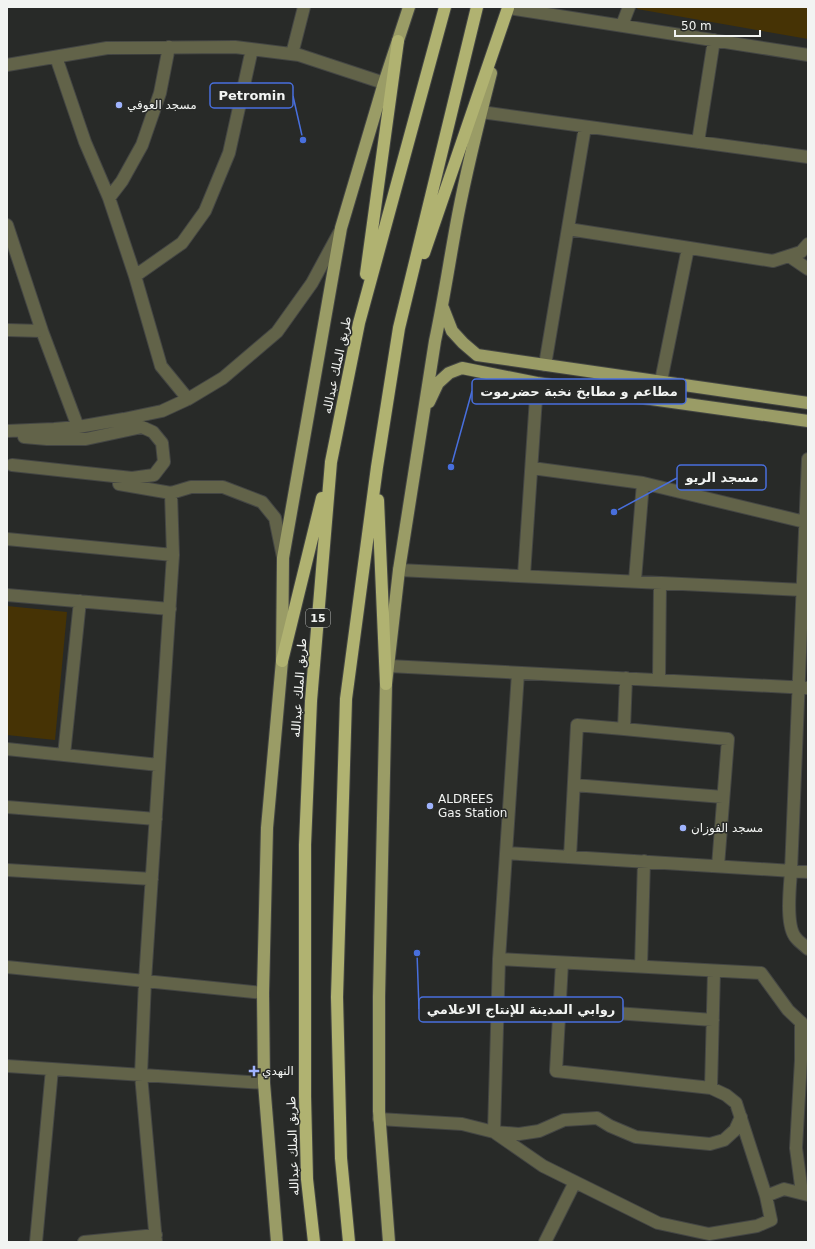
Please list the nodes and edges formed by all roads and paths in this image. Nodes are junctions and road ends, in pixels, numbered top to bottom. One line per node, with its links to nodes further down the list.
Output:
1 (304, 7): 12 (street)
2 (409, 7): 9 (main road)
3 (445, 7): 31 (highway, طريق الملك عبدالله / 15)
4 (477, 7): 32 (highway)
5 (508, 7): 7 (street); 17 (main road); 32 (highway)
6 (629, 7): 7 (street)
7 (622, 26): 8 (street)
8 (714, 40): 13 (street); 19 (street)
9 (398, 41): 16 (main road); 31 (highway)
10 (169, 47): 11 (street); 14 (street); 21 (street)
11 (252, 49): 12 (street); 29 (street)
12 (292, 54): 16 (street)
13 (808, 55)
14 (56, 57): 15 (street); 21 (street)
15 (7, 65)
16 (384, 83): 23 (main road)
17 (481, 112): 18 (street); 30 (main road)
18 (585, 126): 19 (street); 24 (street)
19 (698, 142): 20 (street)
20 (808, 157)
21 (109, 198): 29 (street)
22 (7, 226): 34 (street)
23 (341, 228): 40 (street); 57 (main road)
24 (568, 229): 26 (street); 36 (street)
25 (808, 244): 27 (street)
26 (688, 248): 27 (street); 38 (street)
27 (789, 256): 28 (street)
28 (808, 269)
29 (135, 276): 40 (street)
30 (443, 308): 35 (main road); 42 (main road)
31 (359, 323): 48 (highway, طريق الملك عبدالله / 15)
32 (399, 328): 50 (highway)
33 (7, 330): 34 (street)
34 (42, 331): 44 (street)
35 (477, 355): 36 (main road); 37 (main road)
36 (545, 365): 38 (main road)
37 (475, 370): 39 (main road); 42 (main road)
38 (662, 382): 41 (main road)
39 (537, 383): 43 (main road); 51 (street)
40 (188, 399): 44 (street)
41 (808, 403)
42 (424, 414): 58 (main road)
43 (808, 421)
44 (78, 427): 45 (street)
45 (7, 430)
46 (7, 435): 49 (street)
47 (808, 459): 54 (street)
48 (331, 462): 66 (highway); 115 (highway, طريق الملك عبدالله / 15)
49 (10, 465): 53 (street)
50 (377, 467): 71 (highway); 116 (highway)
51 (532, 468): 52 (street); 59 (street)
52 (643, 483): 54 (street); 60 (street)
53 (171, 492): 56 (street); 57 (street)
54 (805, 522): 62 (street)
55 (7, 540): 56 (street)
56 (173, 555): 65 (street)
57 (283, 558): 66 (main road)
58 (399, 570): 59 (street); 67 (main road)
59 (524, 575): 60 (street)
60 (635, 580): 61 (street)
61 (660, 582): 62 (street); 70 (street)
62 (803, 590): 72 (street)
63 (7, 595): 64 (street)
64 (80, 601): 65 (street); 75 (street)
65 (170, 609): 76 (street)
66 (282, 661): 96 (main road)
67 (389, 666): 68 (street); 71 (main road)
68 (518, 673): 69 (street); 81 (street)
69 (626, 678): 70 (street); 73 (street)
70 (659, 680): 72 (street)
71 (386, 684): 106 (main road)
72 (803, 688): 86 (street)
73 (624, 728): 77 (street); 78 (street)
74 (7, 749): 75 (street)
75 (64, 755): 76 (street)
76 (159, 765): 80 (street)
77 (574, 785): 78 (street); 82 (street)
78 (723, 797): 84 (street)
79 (7, 807): 80 (street)
80 (156, 819): 88 (street)
81 (506, 853): 82 (street); 90 (street)
82 (570, 857): 83 (street)
83 (644, 861): 84 (street); 93 (street)
84 (718, 866): 86 (street)
85 (7, 870): 88 (street)
86 (791, 871): 87 (street); 89 (street)
87 (808, 872)
88 (152, 879): 95 (street)
89 (808, 948)
90 (499, 959): 91 (street); 107 (street)
91 (562, 963): 93 (street); 97 (street)
92 (7, 967): 95 (street)
93 (641, 967): 94 (street)
94 (714, 971): 98 (street); 99 (street)
95 (145, 981): 96 (street); 102 (street)
96 (263, 993): 103 (main road)
97 (559, 1009): 98 (street); 104 (street)
98 (713, 1020): 104 (street)
99 (804, 1025): 109 (street)
100 (7, 1066): 101 (street)
101 (52, 1069): 102 (street); 112 (street)
102 (141, 1075): 103 (street); 111 (street)
103 (264, 1083): 114 (main road)
104 (711, 1088): 105 (street)
105 (741, 1117): 107 (street); 110 (street)
106 (379, 1119): 107 (street); 117 (main road)
107 (494, 1132): 108 (street)
108 (575, 1182): 110 (street); 118 (street)
109 (805, 1194): 110 (street)
110 (766, 1196)
111 (156, 1239): 113 (street)
112 (36, 1242)
113 (84, 1242)
114 (277, 1242)
115 (314, 1242)
116 (349, 1242)
117 (389, 1242)
118 (545, 1242)

